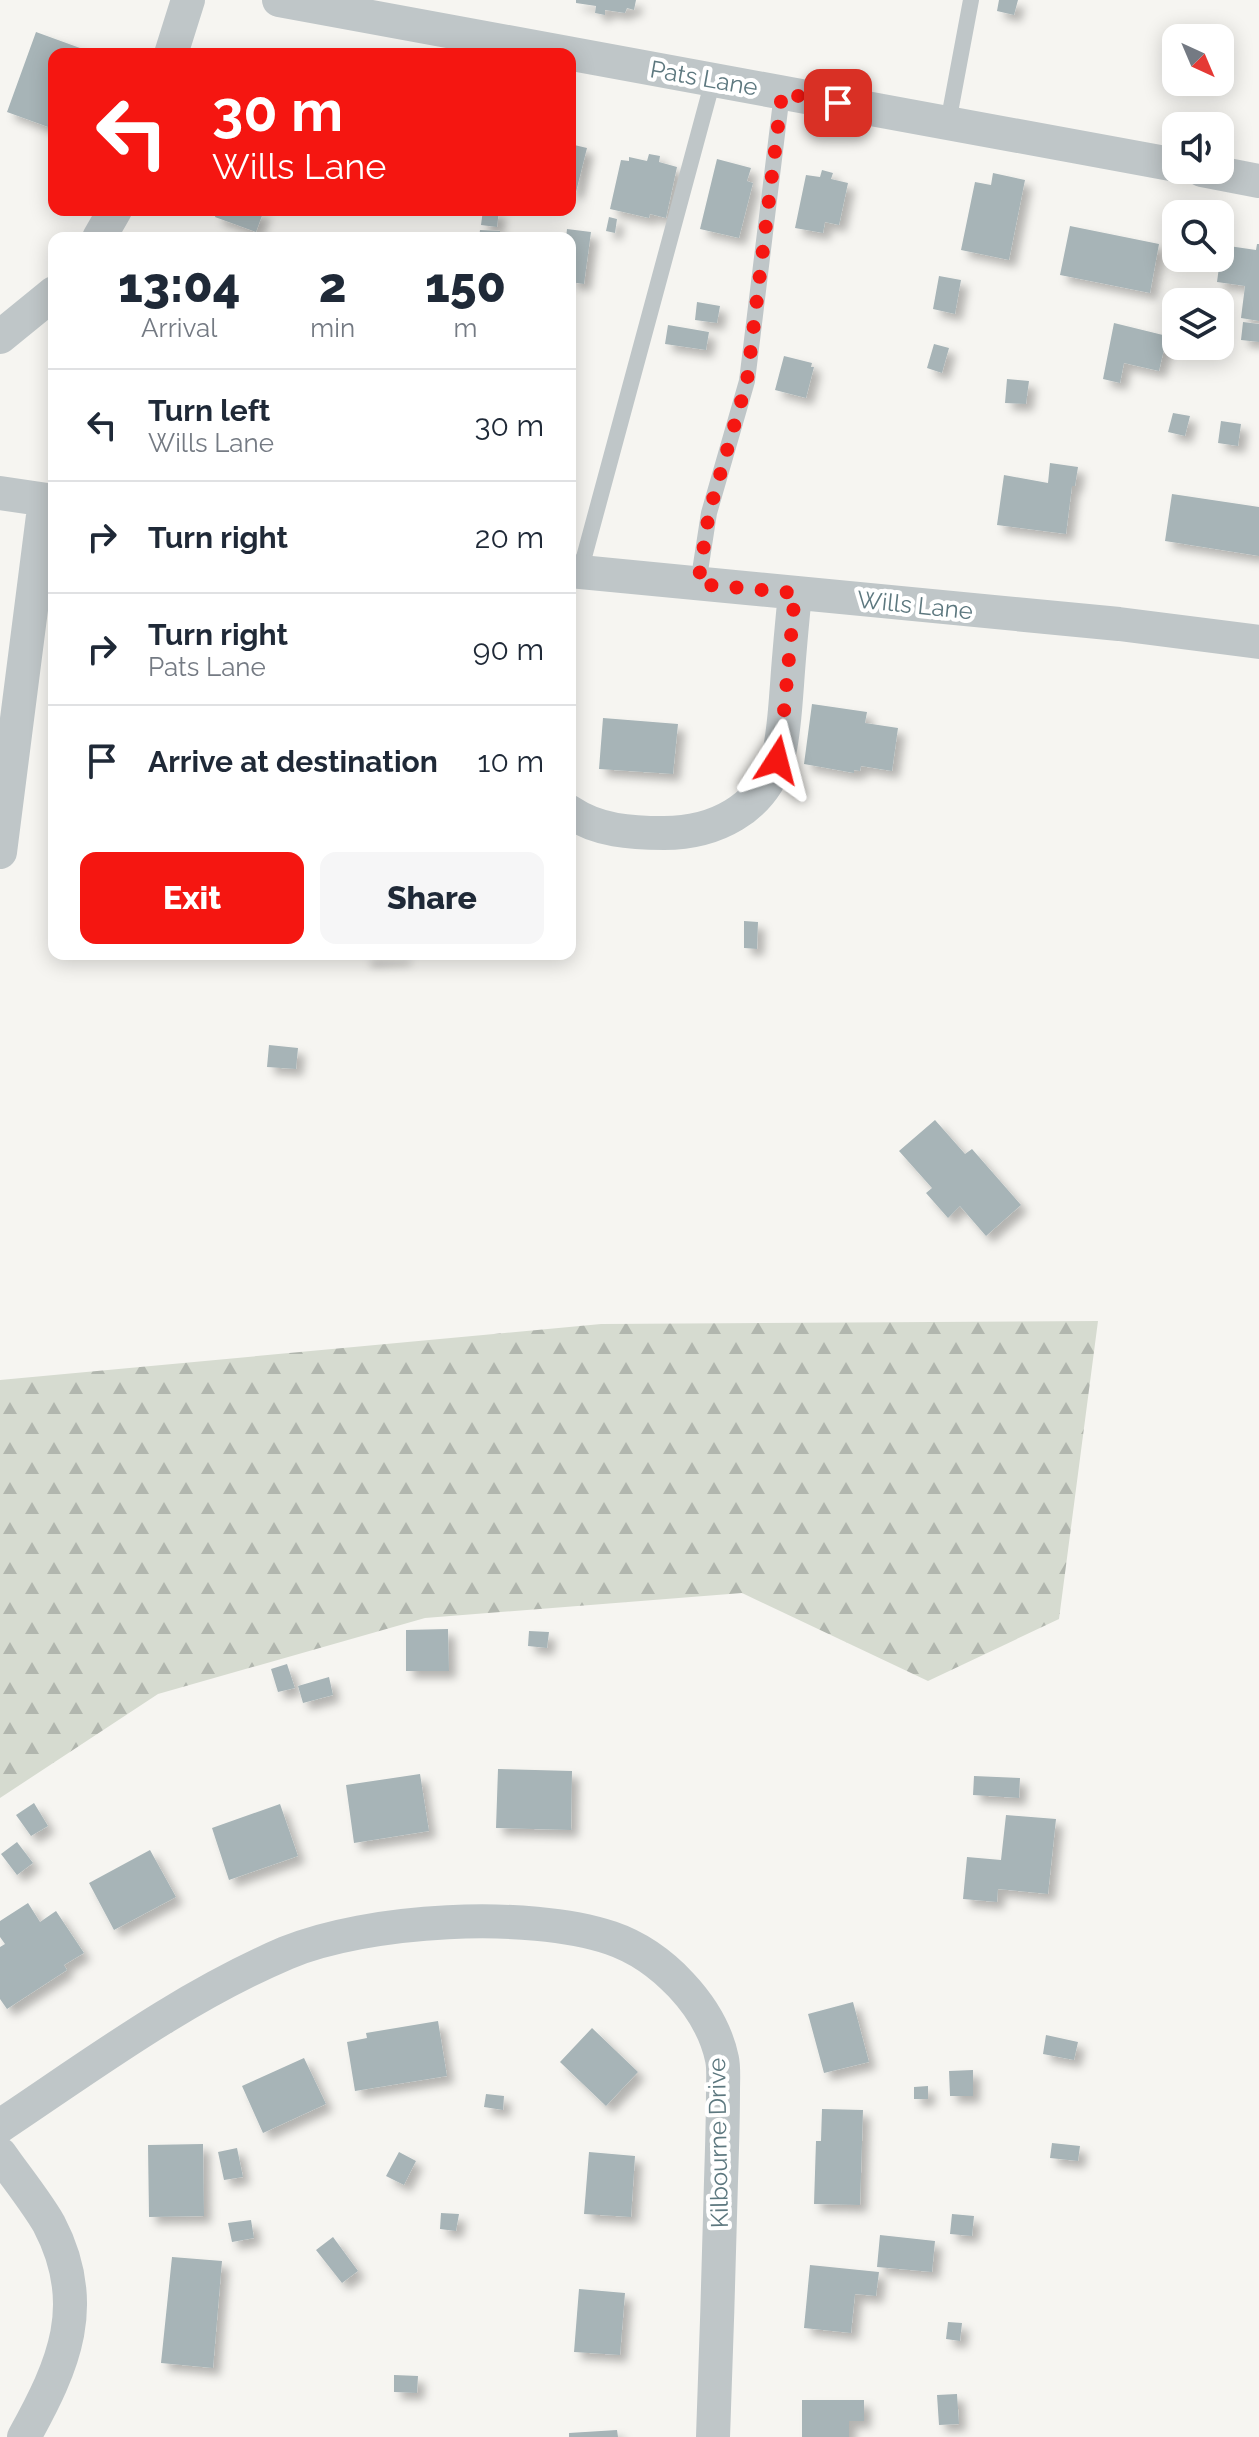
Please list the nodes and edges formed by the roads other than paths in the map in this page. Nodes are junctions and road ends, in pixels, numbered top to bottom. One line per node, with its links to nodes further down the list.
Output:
1 (188, 0): 4 (street)
2 (279, 0): 5 (street, Pats Lane)
3 (971, 0): 9 (lane)
4 (173, 48)
5 (539, 48)
6 (576, 55): 7 (street, Pats Lane)
7 (713, 80): 8 (street, Pats Lane); 18 (lane)
8 (782, 93): 9 (street, Pats Lane); 20 (lane)
9 (948, 123): 10 (street, Pats Lane)
10 (1162, 162)
11 (1234, 176): 12 (street)
12 (1259, 181)
13 (48, 298): 14 (street)
14 (0, 337)
15 (0, 493): 16 (street)
16 (48, 500)
17 (48, 514): 24 (street)
18 (576, 568)
19 (576, 572): 20 (street, Wills Lane)
20 (698, 584): 21 (street, Wills Lane)
21 (795, 593): 22 (street, Wills Lane); 23 (street)
22 (1259, 642)
23 (576, 816)
24 (0, 852)
25 (0, 2126): 28 (street, Kilbourne Drive)
26 (0, 2154): 27 (street)
27 (24, 2437)
28 (713, 2437)

